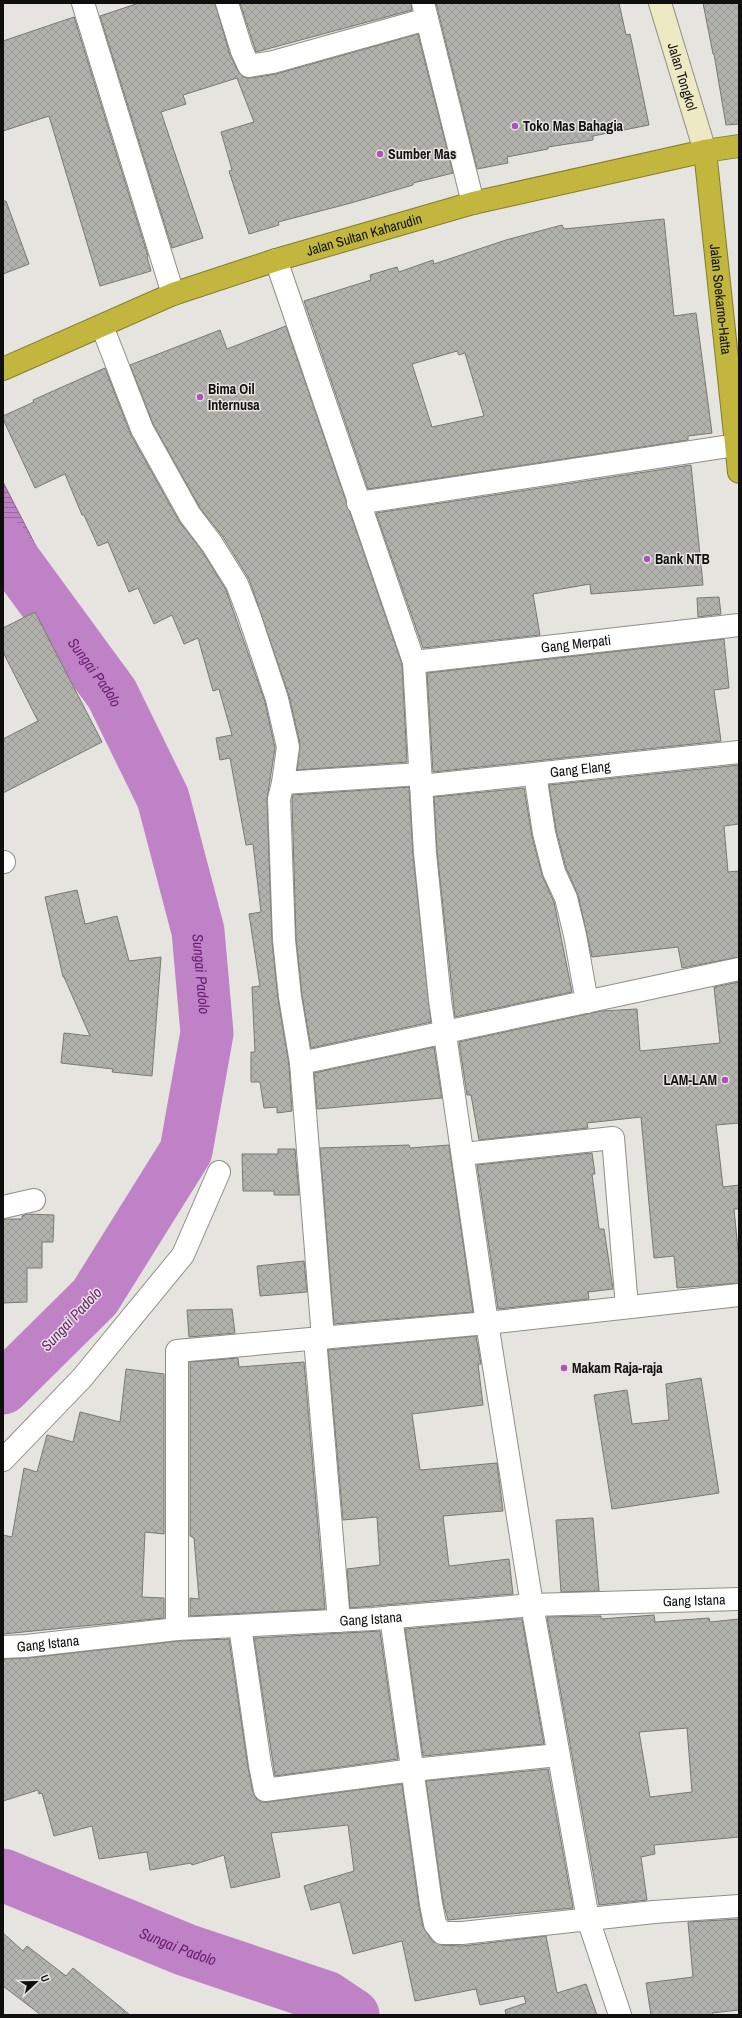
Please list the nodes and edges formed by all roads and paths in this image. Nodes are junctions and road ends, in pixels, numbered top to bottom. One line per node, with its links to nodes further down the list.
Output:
1 (83, 3): 9 (street)
2 (227, 3): 4 (street)
3 (660, 3): 6 (street, Jalan Tongkol)
4 (425, 11): 7 (street)
5 (739, 146): 6 (highway, Jalan Sultan Kaharudin)
6 (705, 151): 7 (highway, Jalan Sultan Kaharudin); 12 (highway, Jalan Soekarno-Hatta)
7 (473, 203): 8 (highway, Jalan Sultan Kaharudin)
8 (276, 260): 9 (highway, Jalan Sultan Kaharudin); 14 (street)
9 (174, 294): 10 (highway, Jalan Sultan Kaharudin)
10 (102, 326): 11 (highway, Jalan Sultan Kaharudin); 20 (street)
11 (3, 369)
12 (736, 445): 13 (highway, Jalan Soekarno-Hatta); 14 (street)
13 (739, 472)
14 (358, 503): 16 (street)
15 (739, 625): 16 (street, Gang Merpati)
16 (414, 662): 19 (street)
17 (739, 752): 18 (street, Gang Elang)
18 (535, 774): 19 (street, Gang Elang); 22 (street)
19 (421, 780): 20 (street, Gang Elang); 23 (street)
20 (283, 783): 24 (street)
21 (739, 969): 22 (street)
22 (587, 1002): 23 (street)
23 (445, 1032): 24 (street); 25 (street)
24 (302, 1062): 32 (street)
25 (463, 1154): 30 (street); 31 (street)
26 (219, 1172): 33 (street)
27 (34, 1200): 28 (street)
28 (3, 1207)
29 (739, 1295): 30 (street)
30 (627, 1307): 31 (street)
31 (488, 1323): 32 (street); 35 (street)
32 (319, 1338): 37 (street); 39 (street)
33 (3, 1460)
34 (739, 1599): 35 (street, Gang Istana)
35 (532, 1605): 36 (street, Gang Istana); 41 (street)
36 (391, 1617): 37 (street, Gang Istana); 42 (street)
37 (339, 1621): 38 (street, Gang Istana)
38 (240, 1626): 39 (street, Gang Istana); 42 (street)
39 (177, 1629): 40 (street, Gang Istana)
40 (3, 1647)
41 (558, 1755): 42 (street); 44 (street)
42 (413, 1770): 44 (street)
43 (739, 1906): 44 (street)
44 (588, 1919): 45 (street)
45 (620, 2015)

